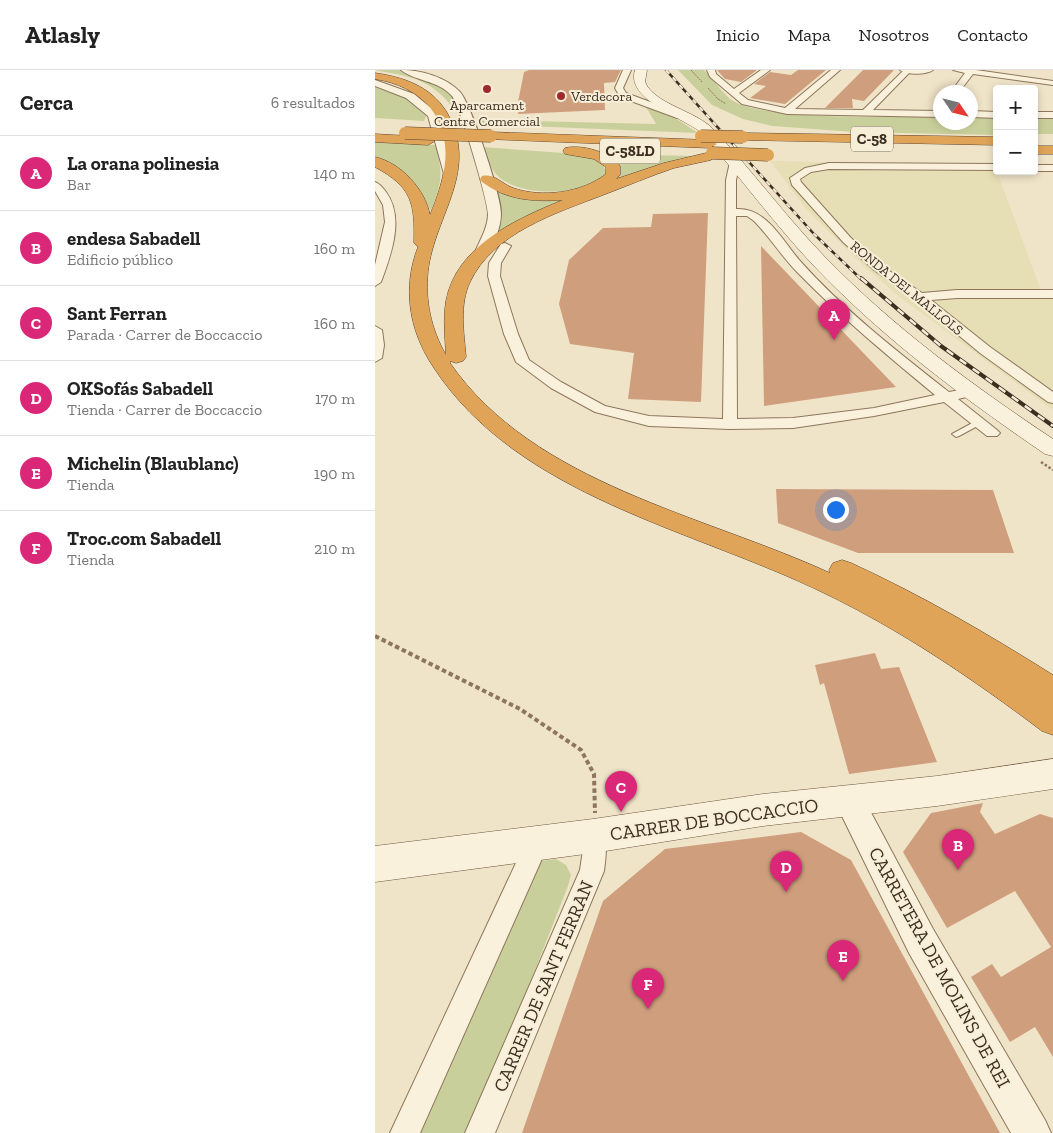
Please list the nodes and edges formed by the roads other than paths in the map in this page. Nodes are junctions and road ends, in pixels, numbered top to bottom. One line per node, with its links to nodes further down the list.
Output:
1 (406, 70): 50 (street)
2 (627, 70): 34 (street)
3 (641, 70): 34 (main road)
4 (711, 70): 18 (street)
5 (766, 70): 18 (street)
6 (835, 70): 19 (street)
7 (906, 70): 8 (street); 20 (street)
8 (928, 70)
9 (957, 70): 11 (street)
10 (1042, 70): 13 (street)
11 (972, 71): 13 (street); 16 (street)
12 (375, 75): 49 (highway); 61 (highway)
13 (1036, 80): 15 (street); 17 (street)
14 (375, 83): 49 (street)
15 (1053, 83)
16 (961, 85)
17 (1033, 85)
18 (734, 93): 19 (street)
19 (787, 111): 20 (street)
20 (865, 113): 21 (street)
21 (933, 113)
22 (978, 114): 23 (street)
23 (993, 115)
24 (1038, 115): 25 (street)
25 (1053, 115)
26 (409, 125): 27 (highway, C-58); 28 (highway, C-58, bridge); 28 (highway, C-58)
27 (375, 131)
28 (495, 137): 29 (highway, C-58LD); 34 (highway, C-58); 35 (highway, C-58LD)
29 (375, 138)
30 (750, 141): 31 (highway, C-58); 34 (highway, C-58); 36 (highway, C-58)
31 (993, 141)
32 (1038, 142): 33 (highway)
33 (1053, 142)
34 (707, 143): 35 (highway, C-58LD); 44 (highway, bridge); 44 (main road); 54 (highway)
35 (547, 147): 50 (highway)
36 (993, 149)
37 (1038, 150): 38 (highway)
38 (1053, 150)
39 (773, 155): 44 (highway, bridge)
40 (807, 155): 41 (highway)
41 (993, 157)
42 (1038, 157): 43 (highway)
43 (1053, 157)
44 (733, 158): 52 (street); 62 (main road)
45 (375, 161): 55 (highway)
46 (993, 167): 58 (street, RONDA DEL MALLOLS)
47 (1038, 168): 48 (street)
48 (1053, 168)
49 (450, 174): 55 (highway)
50 (487, 179): 54 (street)
51 (375, 185): 56 (street)
52 (731, 213): 63 (street); 66 (street)
53 (505, 246): 66 (street)
54 (481, 254): 61 (highway)
55 (422, 256): 70 (highway)
56 (375, 282)
57 (1053, 294): 58 (street)
58 (920, 297): 64 (street, RONDA DEL MALLOLS)
59 (375, 330): 60 (street)
60 (376, 349)
61 (456, 358): 70 (highway)
62 (970, 392): 63 (street); 69 (main road)
63 (947, 398): 65 (street); 66 (street)
64 (1053, 399)
65 (979, 423): 67 (street); 68 (lane)
66 (730, 424)
67 (992, 433)
68 (956, 434)
69 (1053, 449)
70 (1049, 713)
71 (1053, 763): 72 (main road, CARRER DE BOCCACCIO)
72 (1039, 776): 73 (main road, CARRER DE BOCCACCIO)
73 (849, 800): 74 (main road, CARRER DE BOCCACCIO); 79 (street, CARRETERA DE MOLINS DE REI)
74 (593, 836): 75 (main road, CARRER DE BOCCACCIO); 78 (street, CARRER DE SANT FERRAN)
75 (537, 843): 76 (main road, CARRER DE BOCCACCIO); 77 (street)
76 (375, 864)
77 (405, 1133)
78 (480, 1133)
79 (1032, 1133)

